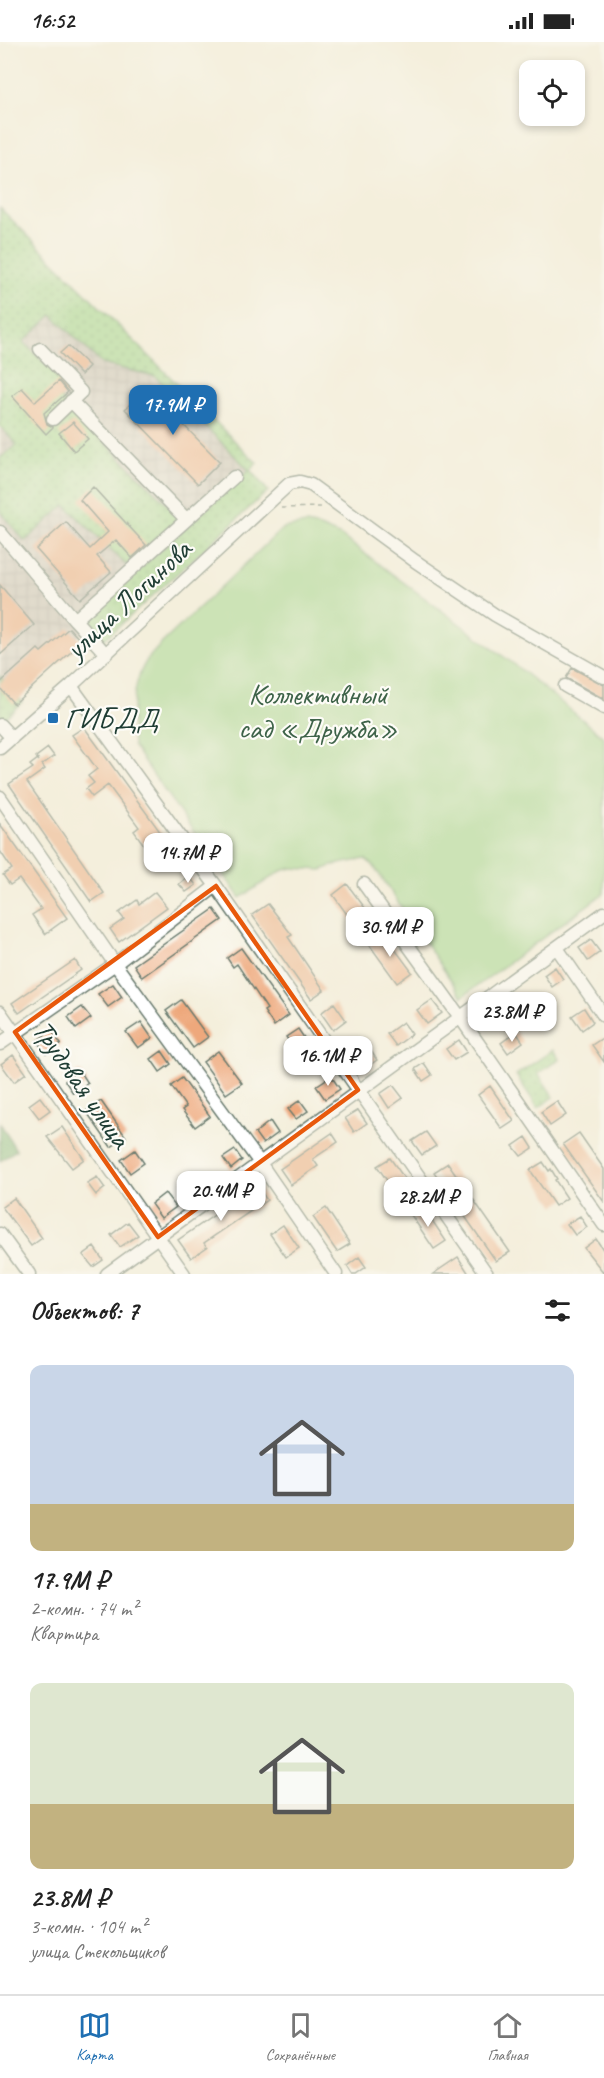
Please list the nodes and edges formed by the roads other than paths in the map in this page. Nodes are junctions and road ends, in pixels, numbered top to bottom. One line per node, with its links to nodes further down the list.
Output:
1 (40, 349): 2 (street)
2 (71, 401): 3 (street); 5 (street)
3 (53, 419)
4 (234, 477): 5 (street)
5 (186, 519): 7 (street)
6 (0, 532): 7 (street)
7 (75, 620): 8 (street)
8 (106, 654): 9 (street, улица Логинова); 10 (street, улица Логинова)
9 (604, 677)
10 (71, 686): 14 (street, улица Логинова); 18 (street)
11 (565, 686): 12 (street)
12 (604, 708)
13 (0, 725): 14 (street)
14 (12, 738): 15 (street, улица Логинова)
15 (0, 748)
16 (0, 796): 21 (street)
17 (364, 884): 24 (street)
18 (216, 886): 21 (street); 27 (street)
19 (604, 913): 20 (street)
20 (557, 948): 23 (street); 24 (street)
21 (115, 964): 25 (street); 28 (street)
22 (0, 1012): 25 (street, Трудовая улица)
23 (604, 1016)
24 (460, 1017): 27 (street); 29 (street)
25 (15, 1032): 26 (street); 31 (street, Трудовая улица)
26 (0, 1044)
27 (358, 1090): 28 (street); 36 (street)
28 (260, 1163): 31 (street); 35 (street)
29 (604, 1225)
30 (0, 1234): 32 (street)
31 (158, 1237): 33 (street); 34 (street, Трудовая улица)
32 (29, 1274)
33 (107, 1274)
34 (184, 1274)
35 (336, 1274)
36 (487, 1274)

